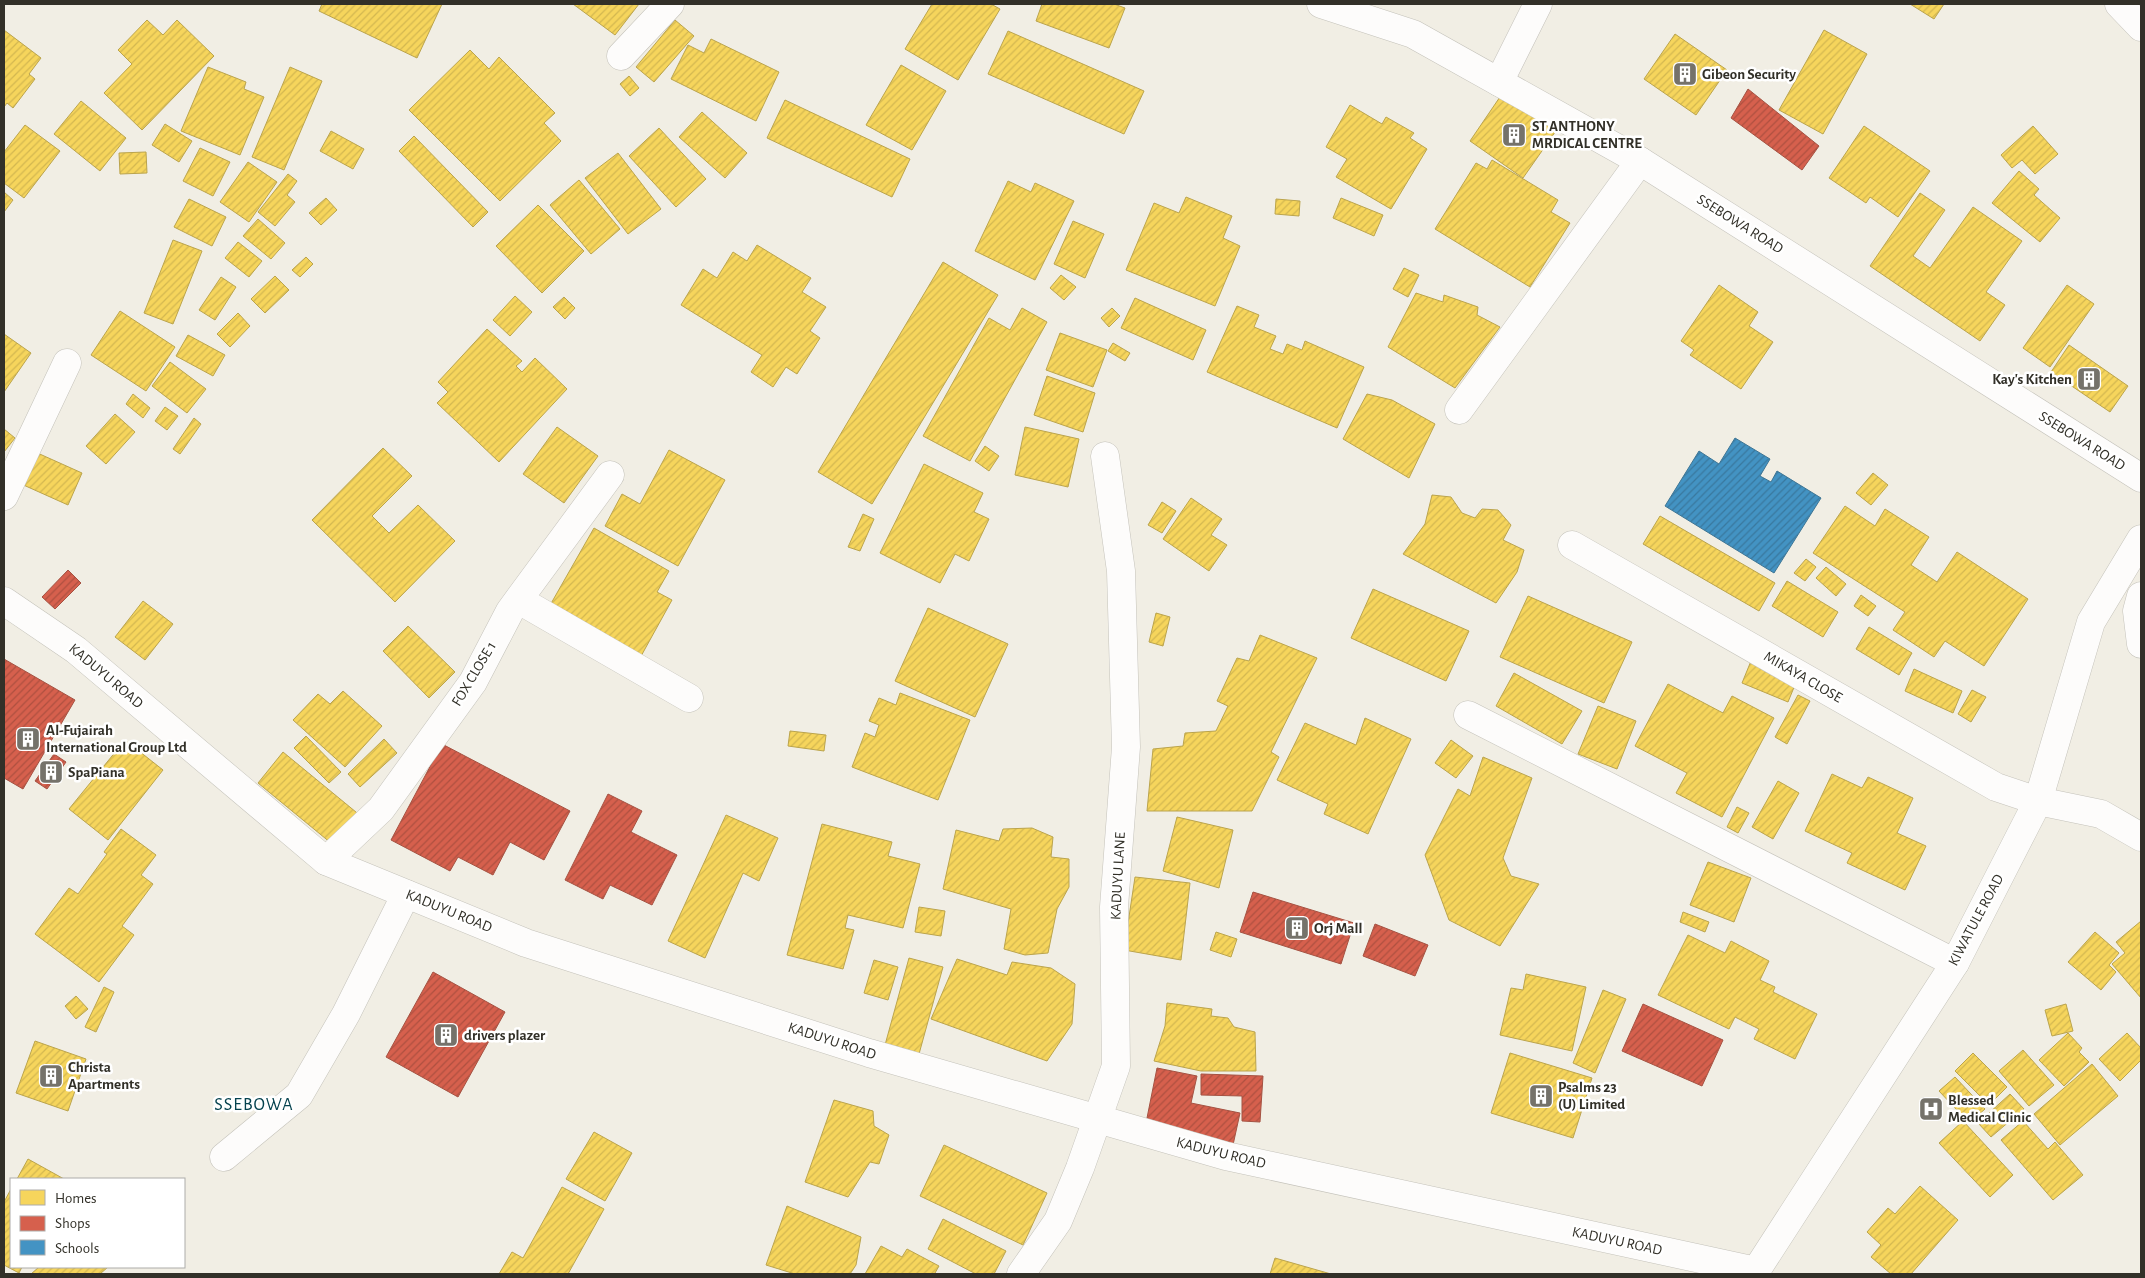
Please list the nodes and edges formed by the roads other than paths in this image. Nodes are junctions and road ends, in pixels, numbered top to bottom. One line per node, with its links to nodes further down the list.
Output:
1 (670, 4): 6 (street)
2 (1321, 4): 7 (street, SSEBOWA ROAD)
3 (1538, 4): 7 (street)
4 (2119, 4): 5 (street)
5 (2140, 23)
6 (622, 56)
7 (1499, 82): 8 (street, SSEBOWA ROAD)
8 (1640, 161): 10 (street); 13 (street, SSEBOWA ROAD)
9 (67, 363): 14 (street)
10 (1459, 410)
11 (1105, 456): 28 (street, KADUYU LANE)
12 (610, 475): 18 (street, FOX CLOSE 1)
13 (2141, 478)
14 (4, 496)
15 (2141, 539): 23 (street, KIWATULE ROAD)
16 (1572, 545): 23 (street, MIKAYA CLOSE)
17 (2141, 596): 20 (street)
18 (519, 600): 21 (street); 25 (street, FOX CLOSE 1)
19 (4, 601): 25 (street, KADUYU ROAD)
20 (2141, 644)
21 (689, 698)
22 (1468, 715): 27 (street)
23 (2038, 802): 24 (street, MIKAYA CLOSE); 27 (street, KIWATULE ROAD)
24 (2141, 837)
25 (326, 861): 26 (street, KADUYU ROAD)
26 (406, 894): 28 (street, KADUYU ROAD); 29 (street)
27 (1955, 963): 30 (street, KIWATULE ROAD)
28 (1096, 1118): 30 (street, KADUYU ROAD); 31 (street, KADUYU LANE)
29 (224, 1157)
30 (1755, 1273)
31 (1021, 1274)

